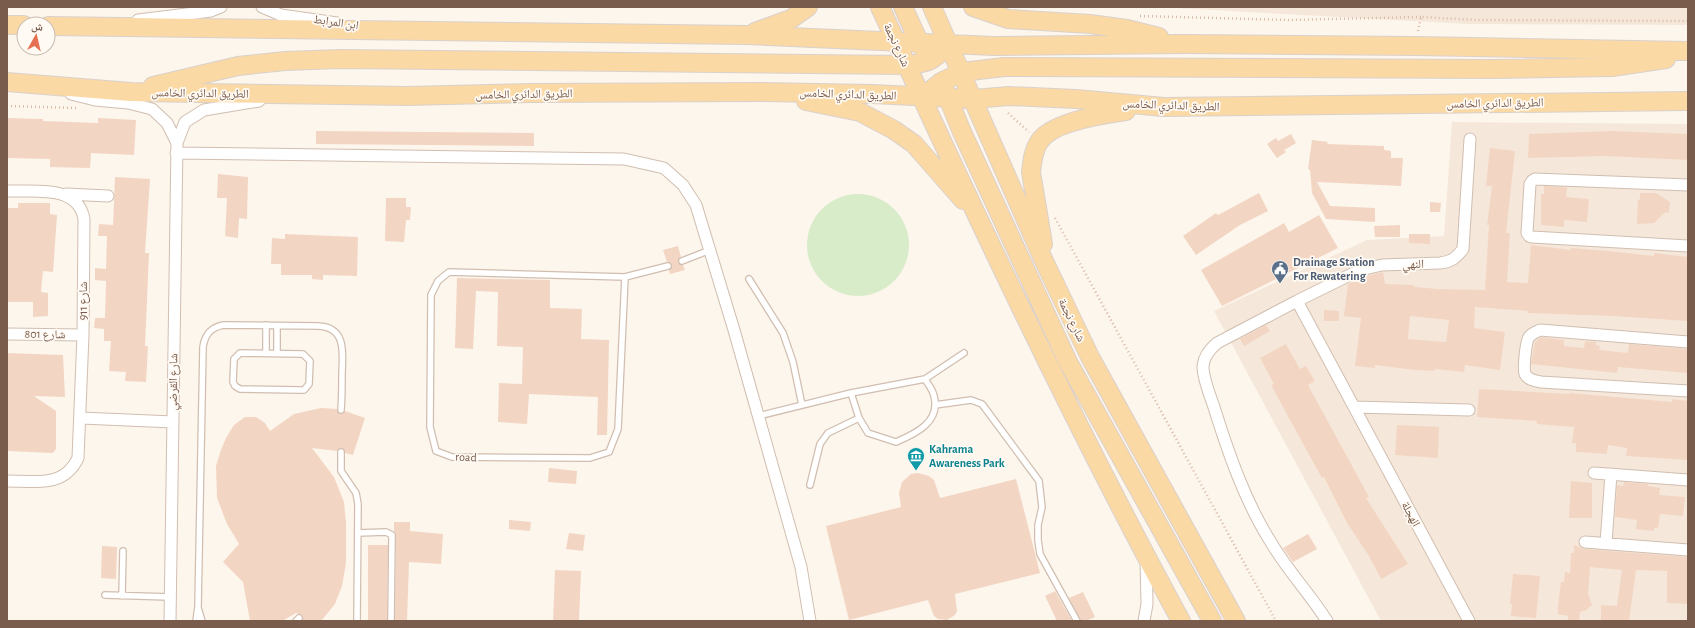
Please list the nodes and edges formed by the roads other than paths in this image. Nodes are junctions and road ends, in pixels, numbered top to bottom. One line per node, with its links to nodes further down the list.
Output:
1 (220, 7): 9 (street)
2 (262, 7): 10 (street, ابن المرابط)
3 (808, 7): 11 (main road)
4 (880, 7): 12 (main road, شارع نجمة)
5 (903, 7): 13 (main road)
6 (932, 7): 15 (main road)
7 (973, 7): 14 (main road)
8 (56, 26): 9 (main road)
9 (95, 26): 10 (main road)
10 (387, 29): 11 (main road)
11 (746, 35): 12 (main road)
12 (895, 42): 13 (main road); 18 (main road, شارع نجمة)
13 (920, 44): 15 (main road); 18 (main road)
14 (1185, 44): 15 (main road); 16 (main road)
15 (949, 45): 18 (main road); 20 (main road)
16 (1688, 51)
17 (1688, 55): 20 (main road, الطريق الدائري الخامس)
18 (921, 63): 20 (main road); 22 (main road); 25 (main road, شارع نجمة)
19 (7, 82): 21 (main road, الطريق الدائري الخامس)
20 (950, 82): 25 (main road, الطريق الدائري الخامس); 26 (main road); 89 (main road)
21 (28, 83): 22 (main road, الطريق الدائري الخامس); 30 (street, شارع القرضي)
22 (131, 92): 24 (main road, الطريق الدائري الخامس)
23 (762, 92): 24 (main road, الطريق الدائري الخامس); 25 (main road, الطريق الدائري الخامس); 35 (main road)
24 (322, 95): 30 (street, شارع القرضي)
25 (922, 97): 35 (main road, شارع نجمة)
26 (973, 99): 28 (main road, الطريق الدائري الخامس); 39 (main road, شارع نجمة)
27 (1688, 101): 28 (main road, الطريق الدائري الخامس)
28 (1164, 107): 39 (main road)
29 (1470, 139): 43 (street, النهي)
30 (176, 148): 37 (street); 63 (street, شارع القرضي)
31 (1688, 185): 36 (street)
32 (7, 191): 33 (street)
33 (64, 194): 34 (street); 47 (street, شارع 911)
34 (108, 196)
35 (978, 218): 75 (main road, شارع نجمة)
36 (1688, 246)
37 (710, 250): 38 (lane); 60 (street)
38 (682, 261)
39 (1044, 261): 90 (main road, شارع نجمة)
40 (668, 266): 41 (lane)
41 (625, 277): 41 (lane, road)
42 (749, 279): 55 (lane)
43 (1297, 301): 57 (street, الهجلة); 91 (street, النهي)
44 (266, 326): 45 (lane); 50 (lane); 79 (lane)
45 (277, 326): 51 (lane); 58 (lane)
46 (7, 334): 47 (street, شارع 801)
47 (83, 335): 61 (street, شارع 911)
48 (1688, 342): 53 (street)
49 (964, 352): 52 (lane)
50 (266, 353): 51 (lane); 51 (lane)
51 (277, 353)
52 (925, 379): 54 (lane); 56 (lane)
53 (1688, 391)
54 (851, 393): 55 (lane); 62 (lane)
55 (802, 405): 60 (lane)
56 (935, 405): 62 (lane); 86 (lane)
57 (1354, 407): 59 (street); 92 (street, الهجلة)
58 (341, 410)
59 (1469, 410)
60 (758, 416): 85 (street)
61 (81, 418): 63 (street); 68 (street, شارع 911)
62 (859, 418): 69 (lane)
63 (173, 422): 78 (street, شارع القرضي)
64 (341, 452): 70 (lane)
65 (1594, 473): 66 (street)
66 (1611, 474): 67 (street); 72 (street)
67 (1688, 480)
68 (7, 481)
69 (810, 485)
70 (358, 533): 83 (lane); 84 (lane)
71 (1586, 542): 72 (street)
72 (1606, 543): 73 (street)
73 (1688, 550)
74 (123, 551): 77 (lane)
75 (1147, 558): 87 (street); 88 (main road, شارع نجمة)
76 (105, 595): 77 (lane)
77 (122, 596): 78 (lane)
78 (170, 597): 80 (street, شارع القرضي)
79 (198, 607): 81 (lane); 82 (lane)
80 (170, 621)
81 (196, 621)
82 (202, 621)
83 (358, 621)
84 (391, 621)
85 (810, 621)
86 (1077, 621)
87 (1144, 621)
88 (1181, 621)
89 (1212, 621)
90 (1236, 621)
91 (1327, 621)
92 (1469, 621)

